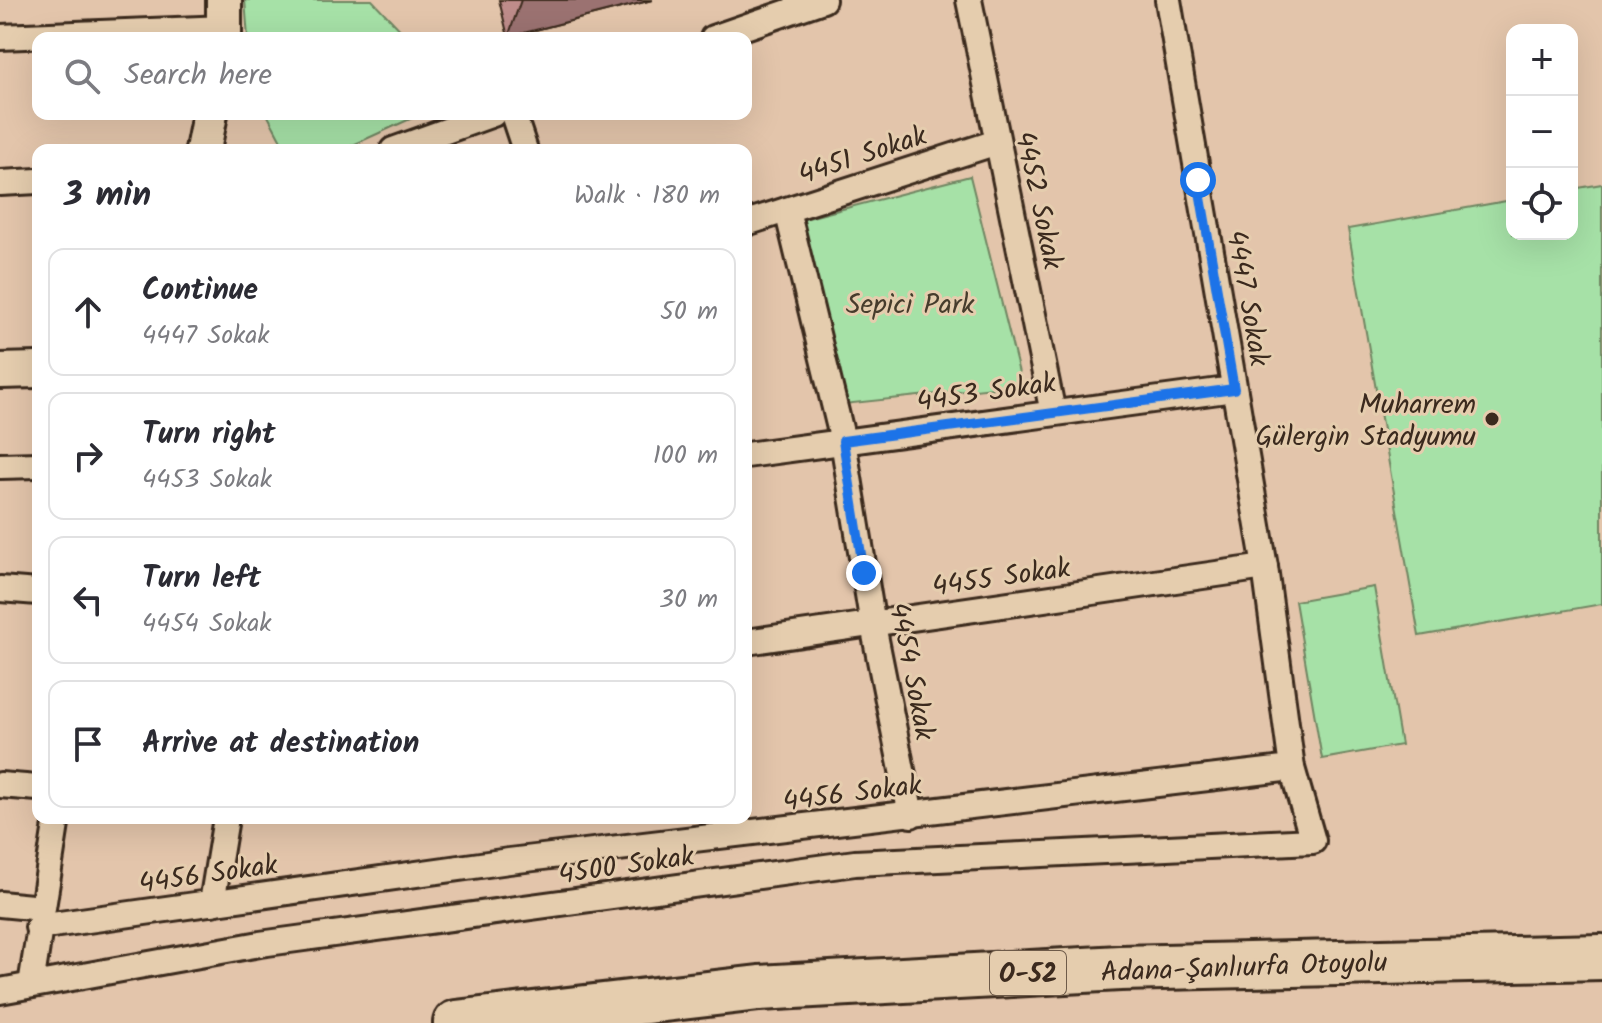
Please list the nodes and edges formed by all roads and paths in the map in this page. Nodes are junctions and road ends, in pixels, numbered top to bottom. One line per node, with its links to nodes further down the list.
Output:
1 (823, 0): 6 (street)
2 (969, 0): 12 (street, 4452 Sokak)
3 (1168, 0): 22 (street, 4447 Sokak)
4 (225, 22): 5 (street)
5 (75, 32)
6 (730, 32)
7 (32, 35): 8 (street)
8 (0, 37)
9 (209, 120): 13 (main road)
10 (476, 120): 14 (street)
11 (515, 120): 15 (street)
12 (997, 142): 18 (street, 4451 Sokak); 23 (street, 4452 Sokak)
13 (204, 144)
14 (410, 144)
15 (523, 144)
16 (32, 181): 17 (street)
17 (0, 183)
18 (787, 210): 19 (street, 4451 Sokak); 24 (street, 4454 Sokak)
19 (752, 221)
20 (32, 370): 21 (main road)
21 (0, 371)
22 (1234, 389): 23 (street, 4453 Sokak); 28 (street, 4447 Sokak)
23 (1053, 413): 24 (street, 4453 Sokak)
24 (843, 441): 25 (street, 4453 Sokak); 31 (street, 4454 Sokak)
25 (752, 454)
26 (32, 465): 27 (street)
27 (0, 466)
28 (1265, 567): 31 (street, 4455 Sokak); 33 (street, 4447 Sokak)
29 (0, 589): 30 (street)
30 (32, 592)
31 (873, 625): 32 (street, 4455 Sokak); 36 (street, 4454 Sokak)
32 (752, 641)
33 (1292, 768): 36 (street, 4456 Sokak); 39 (street, 4447 Sokak)
34 (0, 785): 35 (street)
35 (32, 788)
36 (911, 815): 40 (street, 4456 Sokak)
37 (56, 824): 42 (street)
38 (225, 824): 40 (street)
39 (1313, 841): 44 (street, 4500 Sokak)
40 (212, 903): 42 (street, 4456 Sokak)
41 (0, 904): 42 (street, 4456 Sokak)
42 (40, 918): 44 (street)
43 (1602, 957): 46 (highway, Adana-Şanlıurfa Otoyolu / O-52)
44 (31, 985): 45 (street, 4500 Sokak)
45 (0, 991)
46 (456, 1023)

